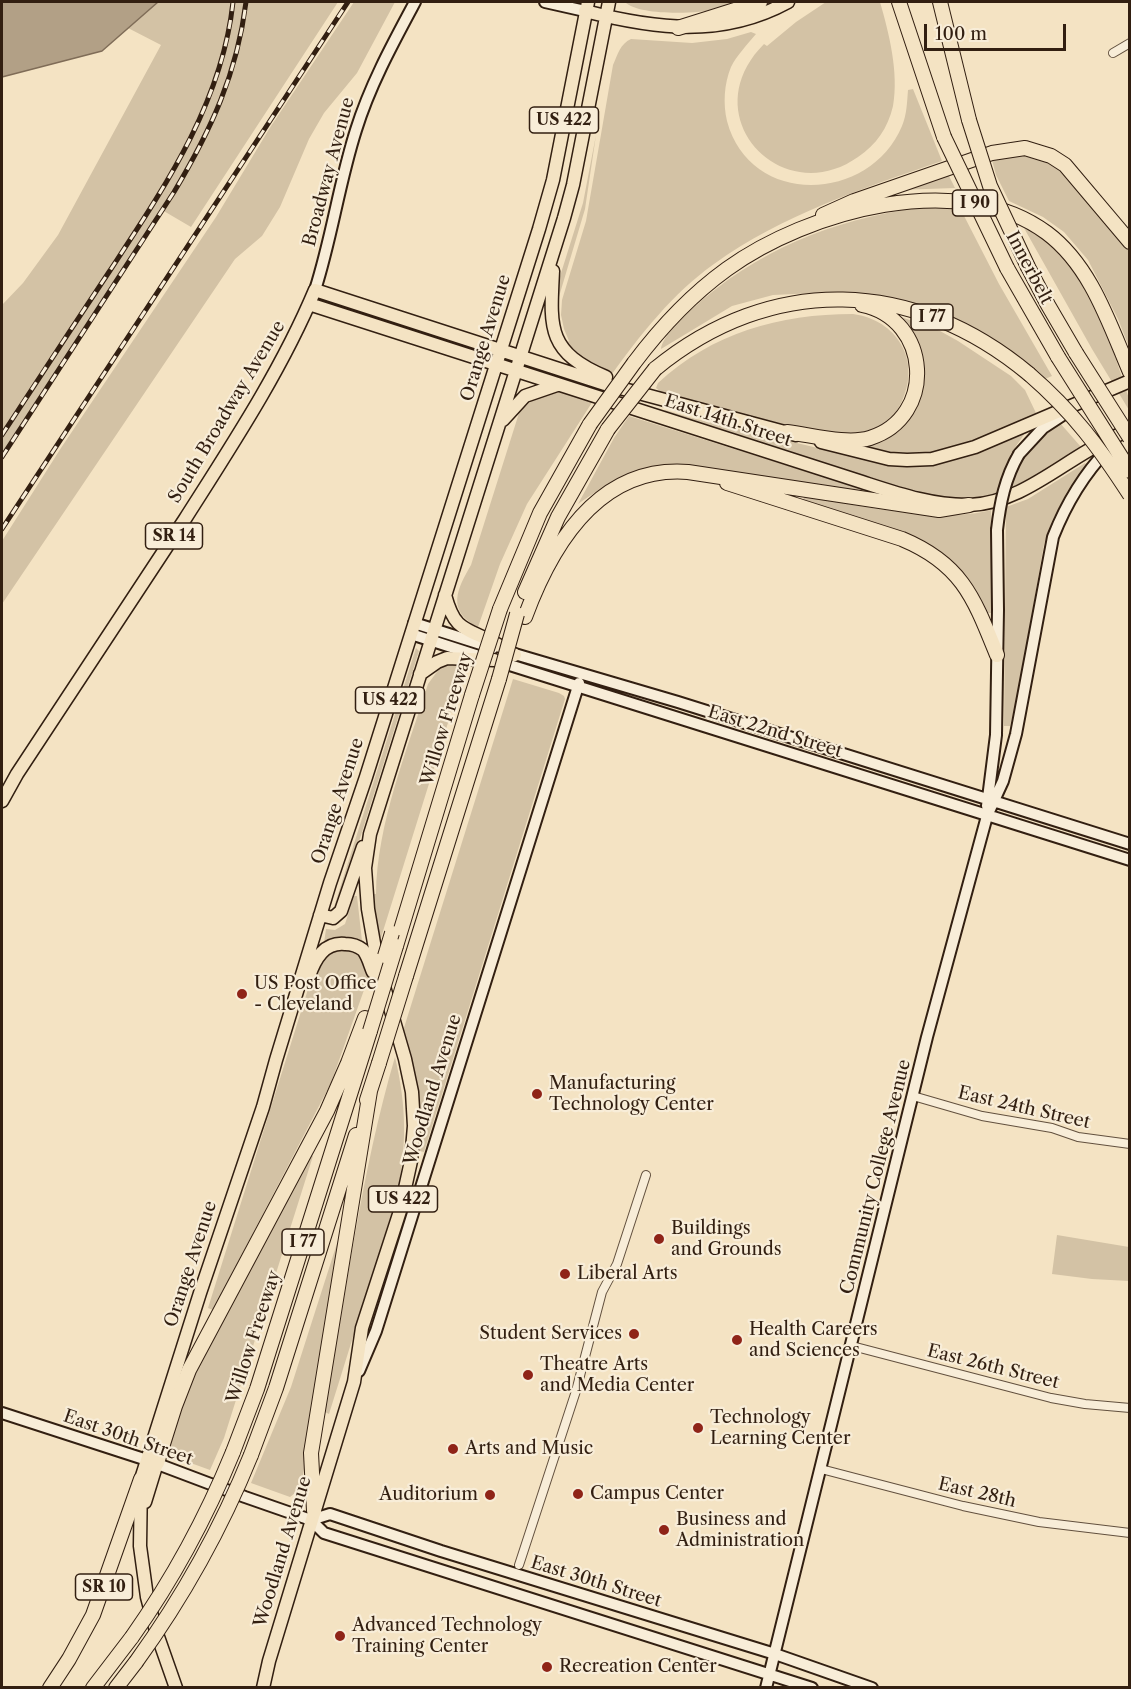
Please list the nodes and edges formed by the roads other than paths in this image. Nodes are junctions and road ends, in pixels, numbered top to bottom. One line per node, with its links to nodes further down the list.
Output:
1 (416, 2): 16 (street, Broadway Avenue)
2 (545, 2): 8 (street)
3 (609, 2): 9 (main road, US 422)
4 (760, 2): 10 (highway)
5 (788, 2): 10 (main road)
6 (899, 2): 32 (highway, Innerbelt / I 90, bridge)
7 (940, 2): 31 (highway, Innerbelt, bridge)
8 (586, 6): 9 (main road); 19 (main road, Orange Avenue / US 422)
9 (606, 16): 10 (main road); 15 (main road, US 422)
10 (678, 28)
11 (1130, 43): 12 (street)
12 (1113, 52)
13 (787, 234): 14 (highway); 23 (highway, Willow Freeway, bridge); 54 (highway, Willow Freeway, bridge)
14 (1130, 242)
15 (554, 251): 20 (main road, US 422); 26 (main road)
16 (315, 290): 18 (main road, South Broadway Avenue / SR 14); 19 (main road, East 14th Street)
17 (822, 300): 30 (highway); 34 (highway, I 77, bridge); 37 (highway, I 77, bridge)
18 (309, 304): 21 (main road, East 14th Street); 46 (main road, South Broadway Avenue / SR 14)
19 (501, 350): 20 (main road, East 14th Street); 21 (main road, Orange Avenue / US 422)
20 (521, 356): 22 (main road, US 422); 26 (main road, East 14th Street)
21 (496, 365): 22 (main road, East 14th Street); 38 (main road, Orange Avenue / US 422)
22 (516, 372): 25 (main road, East 14th Street); 28 (main road, US 422)
23 (1130, 372)
24 (1130, 381): 27 (main road, East 14th Street)
25 (557, 385): 28 (main road); 35 (main road, East 14th Street)
26 (654, 397): 30 (main road, East 14th Street)
27 (1081, 402): 30 (main road, East 14th Street); 41 (street, bridge)
28 (499, 426): 36 (main road, US 422)
29 (1130, 431): 35 (main road, East 14th Street); 47 (street)
30 (787, 432)
31 (1130, 438)
32 (1130, 471)
33 (688, 472): 35 (highway); 37 (highway); 41 (highway)
34 (1130, 495)
35 (969, 505)
36 (445, 594): 39 (main road, US 422); 40 (main road)
37 (521, 616): 55 (highway, Willow Freeway / I 77, bridge)
38 (413, 628): 39 (street, East 22nd Street); 52 (main road, Orange Avenue / US 422)
39 (432, 635): 40 (street, East 22nd Street); 42 (street, East 22nd Street); 43 (main road, US 422)
40 (515, 655): 44 (street, East 22nd Street)
41 (997, 655): 47 (street)
42 (494, 660): 43 (main road); 45 (street, East 22nd Street)
43 (420, 674): 49 (main road, US 422)
44 (582, 674): 45 (street, Woodland Avenue); 47 (street, East 22nd Street)
45 (578, 688): 48 (street, East 22nd Street); 61 (street, Woodland Avenue)
46 (2, 801)
47 (991, 801): 48 (street, Community College Avenue); 50 (street, East 22nd Street)
48 (987, 816): 51 (street, East 22nd Street); 56 (street, Community College Avenue)
49 (375, 818): 52 (main road); 53 (main road, US 422)
50 (1130, 844)
51 (1130, 860)
52 (320, 915): 57 (main road, Orange Avenue / US 422)
53 (391, 1013): 57 (main road); 61 (main road, US 422)
54 (367, 1025): 64 (highway); 75 (highway, Willow Freeway / I 77, bridge)
55 (370, 1091): 68 (highway); 76 (highway, Willow Freeway / I 77, bridge)
56 (913, 1096): 58 (street, East 24th Street); 60 (street, Community College Avenue)
57 (263, 1107): 64 (main road, Orange Avenue / US 422)
58 (1130, 1144)
59 (646, 1175): 70 (street)
60 (852, 1346): 62 (street, East 26th Street); 65 (street, Community College Avenue)
61 (354, 1382): 68 (main road, Woodland Avenue / US 422)
62 (1130, 1408)
63 (2, 1413): 64 (street, East 30th Street)
64 (152, 1461): 66 (main road, US 422); 67 (main road); 68 (street, East 30th Street)
65 (821, 1469): 69 (street, East 28th); 71 (street, Community College Avenue)
66 (141, 1479): 67 (main road, US 422); 74 (highway, SR 10)
67 (142, 1515): 77 (main road, US 422)
68 (312, 1516): 71 (street, East 30th Street); 72 (main road, Woodland Avenue / US 422); 73 (street, East 30th Street)
69 (1130, 1533)
70 (519, 1565)
71 (775, 1654): 73 (street, Community College Avenue); 82 (street, East 30th Street)
72 (269, 1661): 78 (main road); 79 (main road, Woodland Avenue / US 422)
73 (770, 1674): 80 (street, Community College Avenue); 81 (street, East 30th Street)
74 (50, 1688)
75 (93, 1688)
76 (116, 1688)
77 (176, 1688)
78 (254, 1688)
79 (263, 1688)
80 (766, 1688)
81 (812, 1688)
82 (872, 1688)

